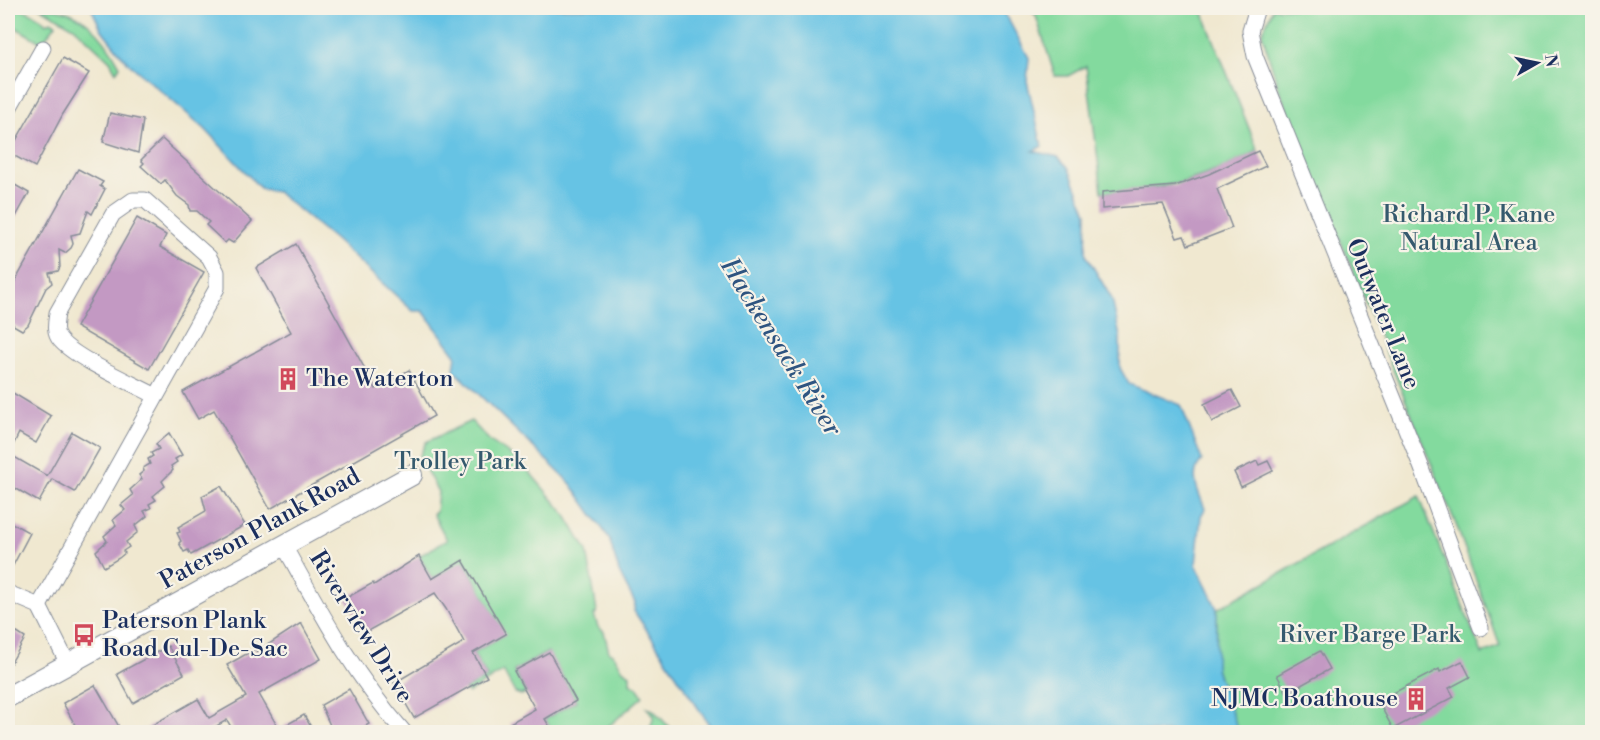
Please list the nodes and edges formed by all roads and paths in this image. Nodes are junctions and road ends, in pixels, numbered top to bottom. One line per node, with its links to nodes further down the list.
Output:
1 (1255, 12): 9 (street, Outwater Lane)
2 (43, 48): 3 (street)
3 (8, 110)
4 (156, 396): 4 (street); 8 (street)
5 (412, 475): 6 (street, Paterson Plank Road)
6 (283, 544): 10 (street, Paterson Plank Road); 12 (street, Riverview Drive)
7 (8, 593): 8 (street)
8 (39, 606): 10 (street)
9 (1481, 628)
10 (68, 664): 11 (street, Paterson Plank Road)
11 (8, 697)
12 (404, 732)

